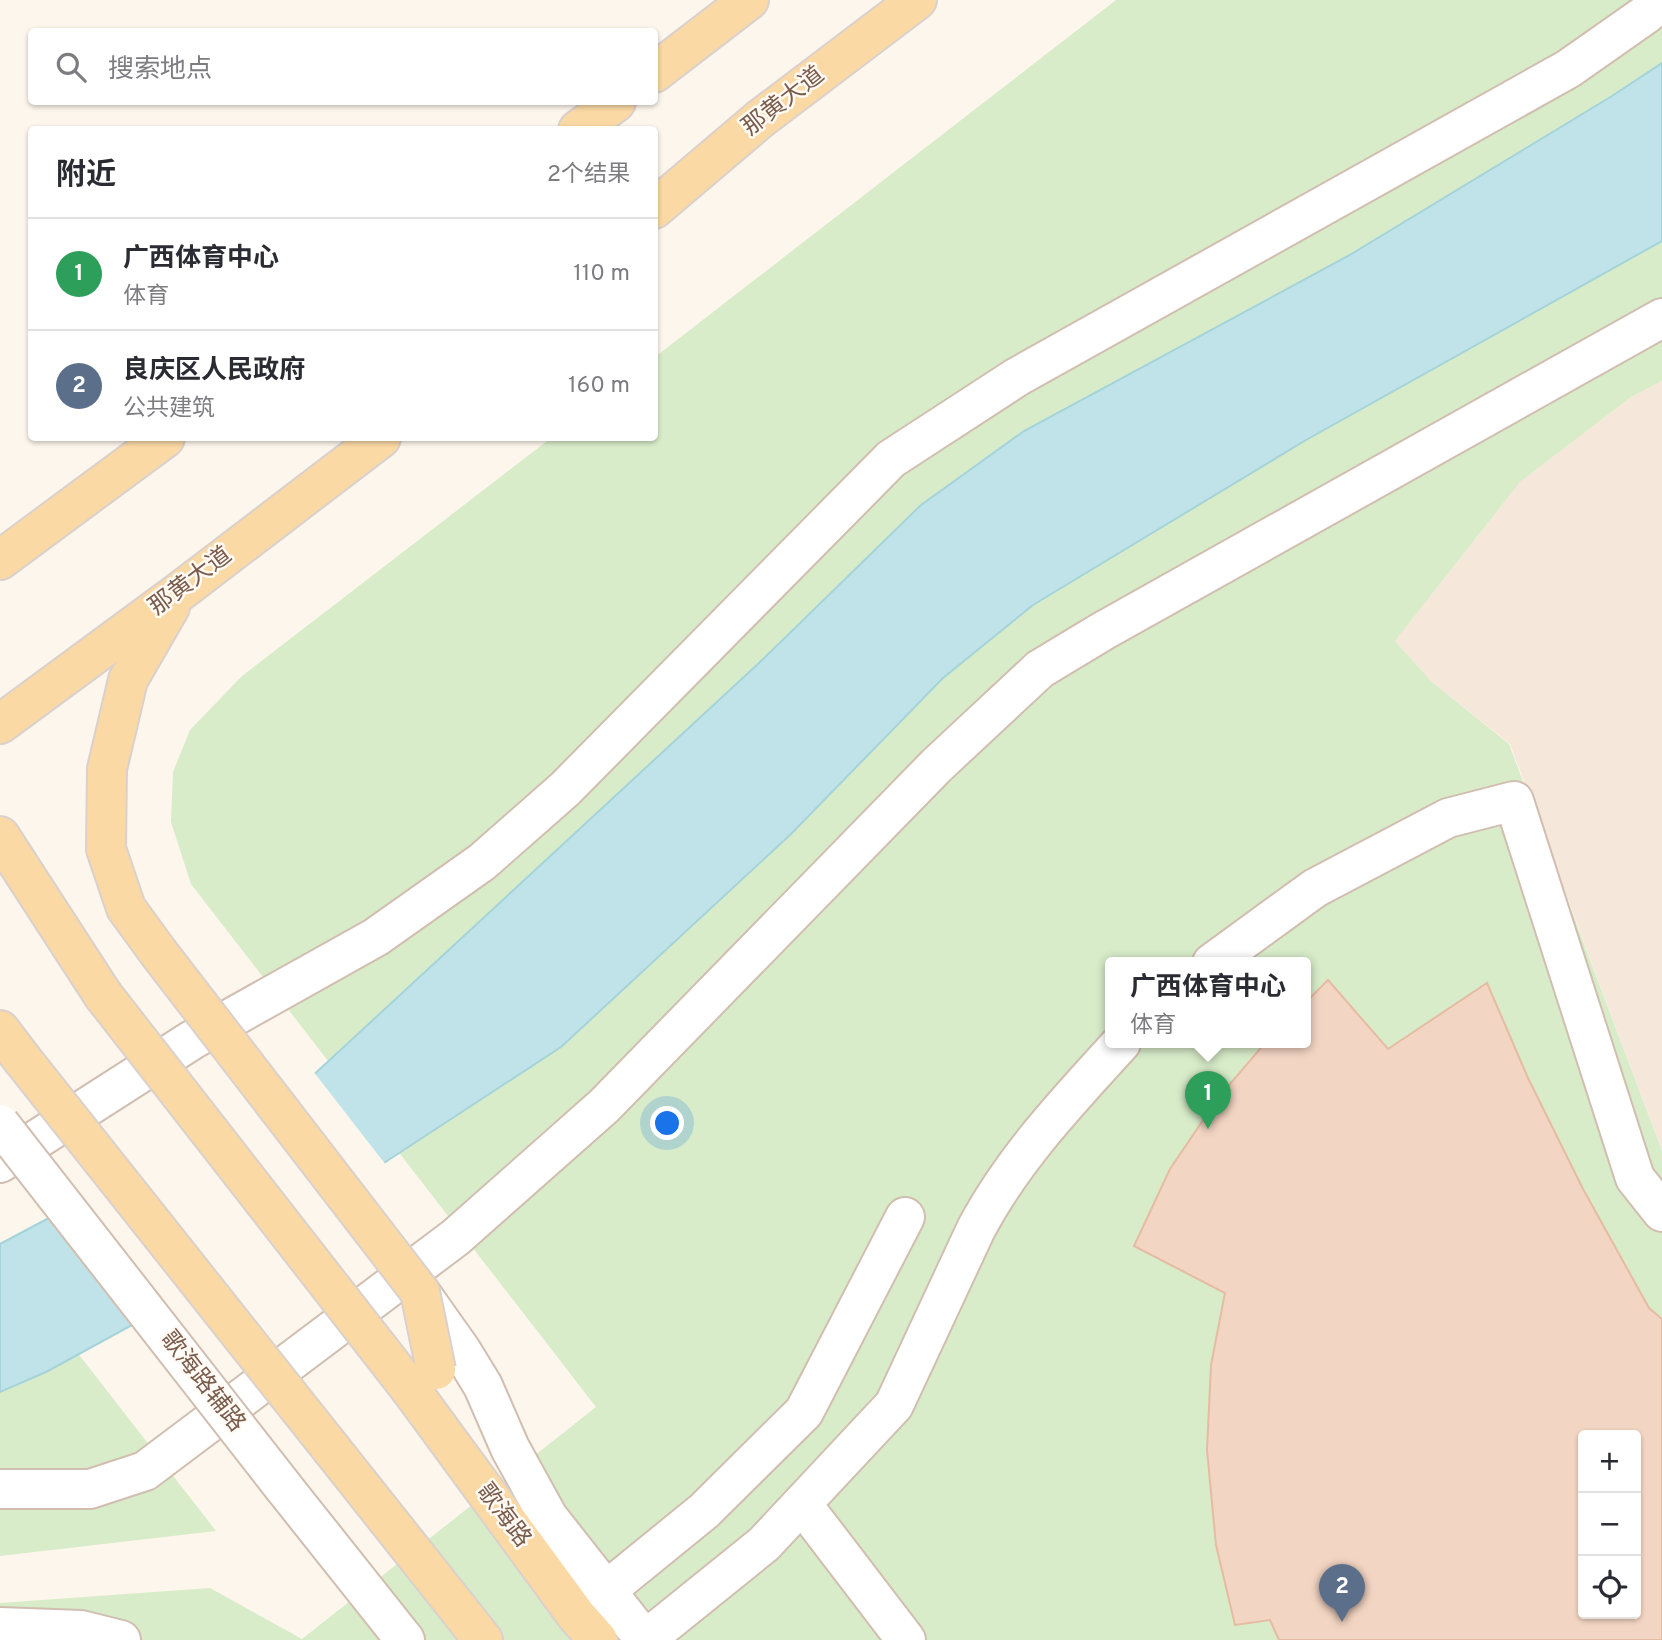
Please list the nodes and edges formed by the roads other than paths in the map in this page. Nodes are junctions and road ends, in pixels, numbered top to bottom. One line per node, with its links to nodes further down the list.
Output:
1 (749, 0): 4 (main road)
2 (917, 0): 7 (main road, 那黄大道)
3 (1662, 1): 19 (street)
4 (658, 70)
5 (612, 105): 6 (main road)
6 (583, 126)
7 (658, 206)
8 (1662, 318): 23 (street)
9 (161, 441): 11 (main road)
10 (377, 441): 12 (main road, 那黄大道)
11 (0, 560)
12 (178, 593): 13 (main road, 那黄大道); 22 (main road, bridge)
13 (0, 724)
14 (0, 836): 22 (main road, 歌海路, bridge)
15 (1220, 957): 20 (street)
16 (7, 1046): 30 (main road, bridge)
17 (1116, 1048): 24 (street)
18 (0, 1124): 29 (street, 歌海路辅路, bridge)
19 (0, 1163)
20 (1662, 1212)
21 (905, 1217): 25 (street)
22 (436, 1370): 25 (street); 27 (main road, 歌海路)
23 (0, 1489)
24 (802, 1504): 31 (street); 32 (street)
25 (606, 1590): 27 (street); 31 (street)
26 (0, 1627): 28 (street)
27 (587, 1628)
28 (121, 1640)
29 (405, 1640)
30 (483, 1640)
31 (645, 1640)
32 (906, 1640)

